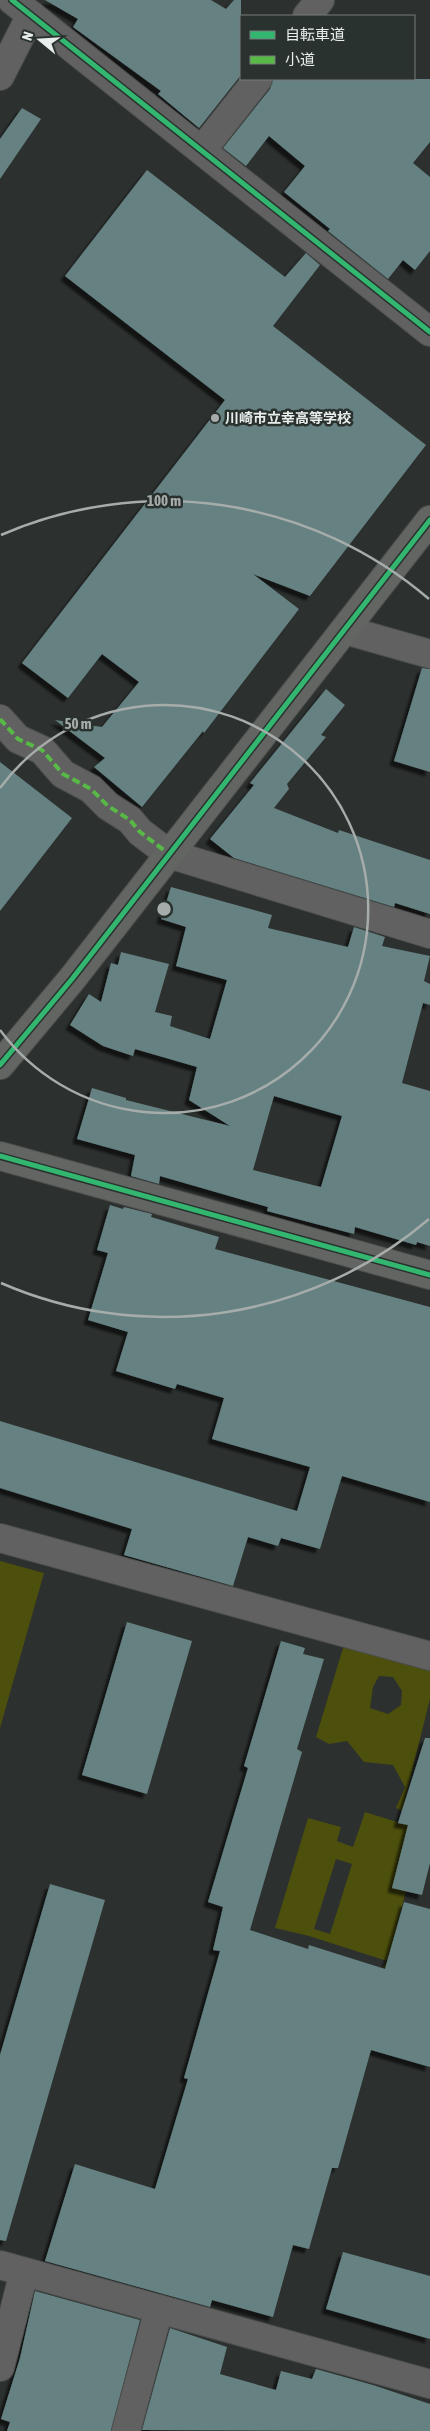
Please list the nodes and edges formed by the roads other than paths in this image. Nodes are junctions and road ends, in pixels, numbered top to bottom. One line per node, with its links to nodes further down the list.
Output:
1 (320, 0): 3 (street)
2 (21, 5): 4 (street); 6 (street)
3 (308, 15)
4 (0, 76)
5 (257, 80): 6 (street)
6 (202, 150): 7 (street)
7 (430, 332)
8 (430, 520): 9 (street)
9 (345, 630): 10 (street); 12 (street)
10 (430, 654)
11 (0, 719): 12 (street)
12 (169, 854): 13 (street); 14 (street)
13 (430, 934)
14 (0, 1065)
15 (0, 1156): 16 (street)
16 (430, 1275)
17 (0, 1538): 18 (street)
18 (430, 1656)
19 (12, 2269): 20 (street); 21 (street)
20 (159, 2310): 22 (street); 23 (street)
21 (0, 2367)
22 (430, 2384)
23 (126, 2431)

